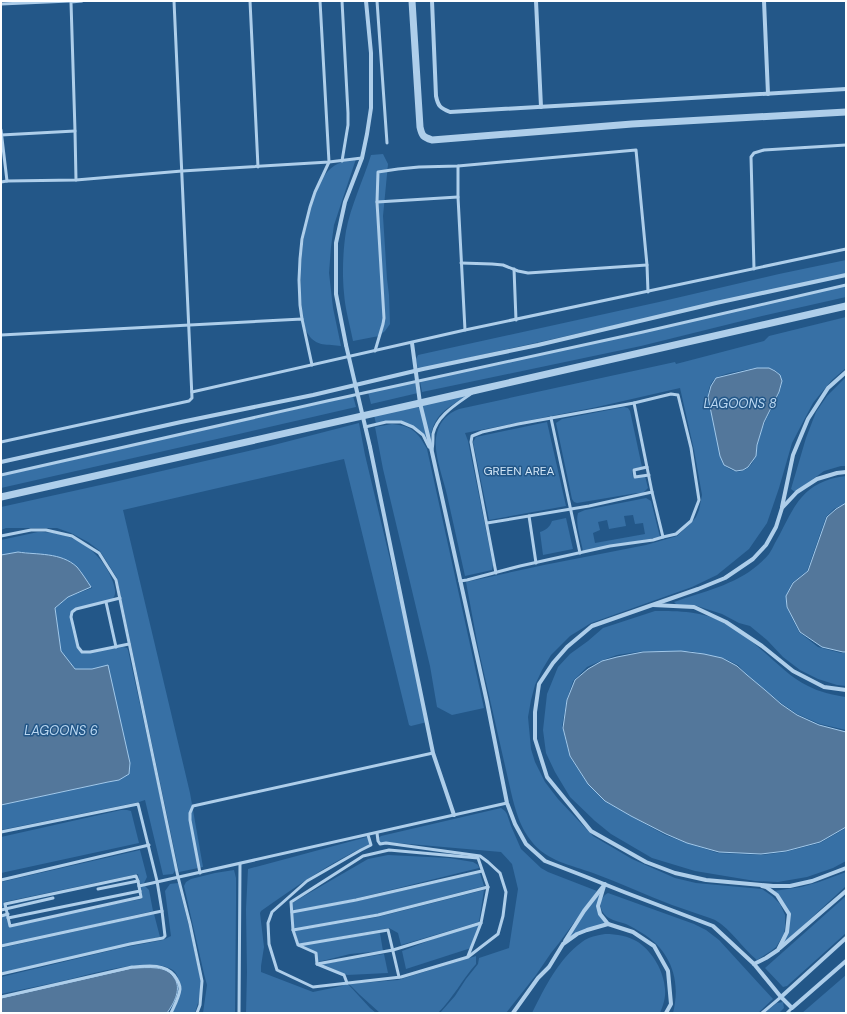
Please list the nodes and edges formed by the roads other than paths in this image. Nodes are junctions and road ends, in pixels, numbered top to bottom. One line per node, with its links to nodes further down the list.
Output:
1 (70, 1): 2 (lane); 13 (lane); 19 (lane)
2 (82, 1)
3 (174, 1): 28 (lane)
4 (250, 1): 27 (lane)
5 (320, 1): 25 (lane)
6 (342, 1): 24 (lane)
7 (366, 1): 23 (street)
8 (377, 1): 21 (lane)
9 (412, 1): 17 (street)
10 (432, 1): 16 (street)
11 (536, 1): 16 (street)
12 (764, 1): 15 (street)
13 (1, 4)
14 (846, 89): 15 (street)
15 (768, 94): 16 (street)
16 (541, 107)
17 (846, 112)
18 (1, 130): 20 (lane)
19 (75, 131): 20 (lane); 29 (lane)
20 (1, 135): 30 (lane)
21 (388, 143)
22 (846, 145): 38 (lane)
23 (362, 158): 24 (lane); 59 (street, bridge)
24 (342, 161): 25 (lane)
25 (329, 162): 27 (lane); 43 (lane)
26 (458, 166): 32 (lane); 33 (lane); 36 (lane)
27 (258, 167): 28 (lane)
28 (182, 171): 29 (lane); 45 (lane)
29 (76, 180): 30 (lane)
30 (8, 181): 31 (lane)
31 (1, 182)
32 (458, 197): 33 (lane); 35 (lane)
33 (376, 202): 49 (lane)
34 (846, 249): 38 (lane)
35 (461, 263): 37 (lane); 46 (lane)
36 (647, 265): 37 (lane); 41 (lane)
37 (514, 269): 44 (lane)
38 (754, 269): 41 (lane)
39 (846, 275): 51 (street)
40 (846, 285): 53 (lane)
41 (648, 292): 44 (lane)
42 (846, 306): 54 (street)
43 (302, 319): 45 (lane); 50 (lane)
44 (516, 320): 46 (lane)
45 (189, 325): 47 (lane); 55 (lane)
46 (465, 330): 48 (lane)
47 (1, 335)
48 (412, 343): 49 (lane); 51 (street)
49 (375, 351): 50 (lane)
50 (312, 365): 55 (lane)
51 (416, 371): 53 (street); 62 (street)
52 (846, 372): 69 (street)
53 (417, 381): 56 (street); 65 (lane)
54 (477, 390): 56 (street); 61 (lane)
55 (192, 392): 60 (lane)
56 (420, 403): 61 (street); 68 (street)
57 (634, 403): 58 (lane); 63 (lane); 74 (lane)
58 (551, 418): 70 (lane); 72 (lane)
59 (365, 427): 61 (lane); 85 (street, bridge)
60 (1, 442)
61 (432, 452): 78 (street)
62 (1, 462)
63 (647, 467): 66 (lane); 66 (lane)
64 (846, 472): 69 (street)
65 (1, 475)
66 (649, 475): 67 (lane)
67 (652, 492): 70 (lane); 74 (lane)
68 (1, 497)
69 (782, 508): 81 (street)
70 (570, 509): 71 (lane); 75 (lane)
71 (529, 516): 72 (lane); 76 (lane)
72 (487, 523): 77 (lane)
73 (1, 536): 79 (lane)
74 (663, 537): 75 (lane)
75 (580, 553): 76 (lane)
76 (536, 563): 77 (lane)
77 (496, 572): 78 (lane)
78 (460, 581): 86 (street)
79 (120, 598): 80 (lane); 82 (lane)
80 (106, 602): 83 (lane); 83 (lane)
81 (651, 605): 84 (street); 101 (street)
82 (129, 644): 83 (lane); 96 (lane)
83 (116, 647)
84 (846, 690)
85 (433, 753): 87 (street); 95 (lane)
86 (507, 804): 87 (lane); 100 (street)
87 (454, 815): 89 (lane)
88 (1, 832): 91 (lane)
89 (377, 833): 90 (lane); 123 (lane)
90 (368, 835): 92 (lane); 129 (lane)
91 (149, 845): 97 (lane); 99 (lane)
92 (240, 864): 95 (lane); 135 (lane)
93 (846, 868): 101 (street)
94 (482, 871): 103 (lane); 111 (lane); 111 (lane)
95 (200, 872): 96 (lane)
96 (178, 876): 99 (lane); 134 (lane)
97 (1, 880)
98 (138, 881): 102 (lane); 104 (lane); 108 (lane)
99 (157, 881): 102 (lane); 110 (lane)
100 (605, 884): 115 (street); 118 (street); 126 (street)
101 (752, 884): 122 (street)
102 (139, 886): 105 (lane)
103 (488, 888): 114 (lane); 116 (lane)
104 (98, 889)
105 (140, 891): 113 (lane); 113 (lane)
106 (846, 891): 122 (street)
107 (53, 898): 108 (lane)
108 (6, 909): 109 (lane); 113 (lane)
109 (1, 910)
110 (162, 911): 120 (lane); 127 (lane)
111 (292, 912): 116 (lane)
112 (1, 916): 113 (lane)
113 (8, 916)
114 (481, 923): 121 (lane); 123 (lane)
115 (608, 924): 118 (street); 137 (street)
116 (293, 930): 119 (lane)
117 (846, 938): 131 (street)
118 (563, 944): 136 (street)
119 (298, 945): 121 (lane); 125 (lane)
120 (1, 946)
121 (393, 950): 125 (lane); 128 (lane)
122 (778, 950): 126 (street)
123 (468, 957): 128 (lane)
124 (846, 960): 132 (street)
125 (318, 964): 129 (lane)
126 (754, 964): 131 (street)
127 (1, 974)
128 (399, 977): 129 (lane)
129 (347, 983)
130 (1, 997): 133 (lane)
131 (781, 997): 132 (street); 138 (lane)
132 (792, 1008): 139 (lane)
133 (170, 1013)
134 (197, 1013)
135 (239, 1013)
136 (512, 1013)
137 (666, 1013)
138 (762, 1013)
139 (787, 1013)

